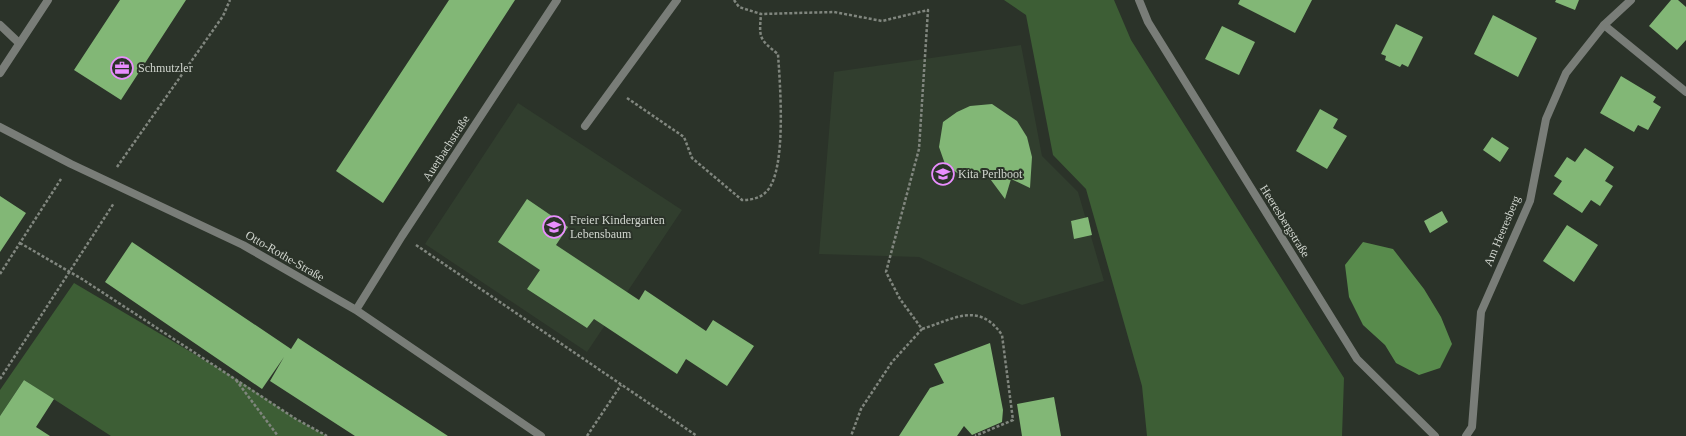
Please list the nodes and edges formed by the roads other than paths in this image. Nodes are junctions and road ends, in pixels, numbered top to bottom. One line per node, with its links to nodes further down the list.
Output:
1 (48, 0): 8 (street)
2 (557, 0): 13 (street, Auerbachstraße)
3 (677, 0): 11 (street)
4 (1139, 0): 15 (street, Heeresbergstraße)
5 (1632, 0): 7 (street, Am Heeresberg)
6 (0, 25): 8 (street)
7 (1604, 26): 10 (street); 16 (street, Am Heeresberg)
8 (19, 43): 9 (street)
9 (0, 73)
10 (1686, 92)
11 (585, 126)
12 (0, 127): 13 (street, Otto-Rothe-Straße)
13 (356, 310): 14 (street, Otto-Rothe-Straße)
14 (541, 436)
15 (1435, 436)
16 (1466, 436)

